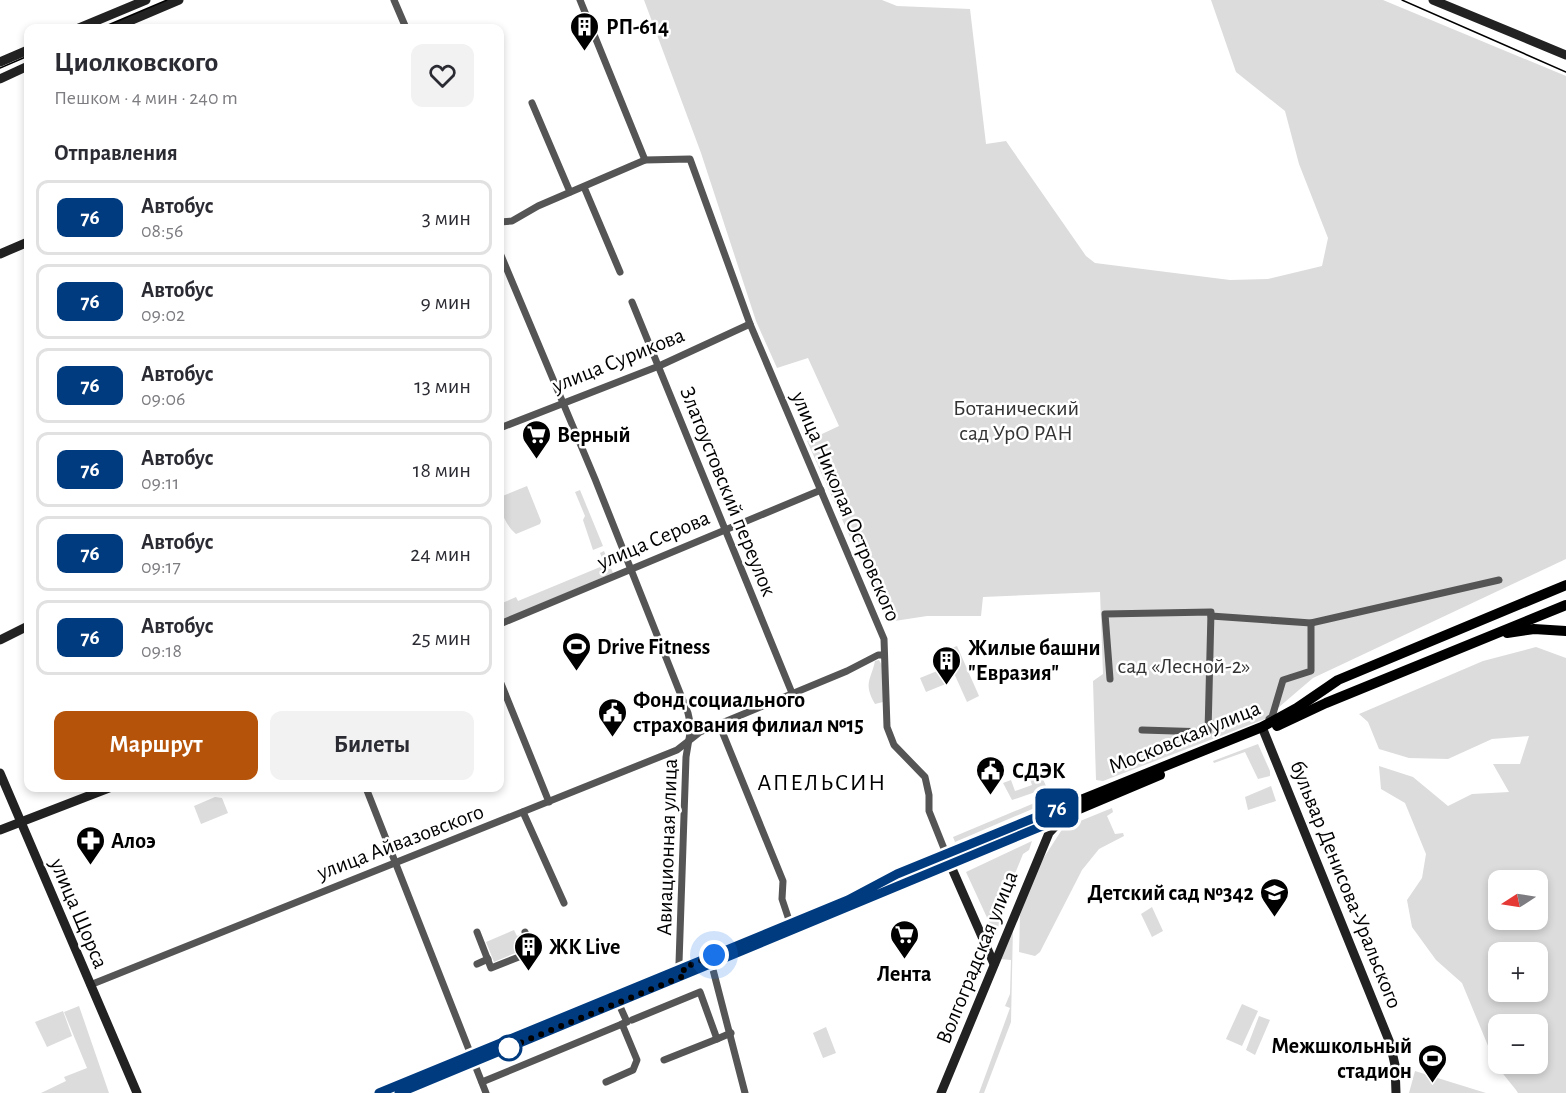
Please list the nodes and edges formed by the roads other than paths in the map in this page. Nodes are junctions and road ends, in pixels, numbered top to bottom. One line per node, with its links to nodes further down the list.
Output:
1 (146, 0): 6 (street)
2 (179, 0): 7 (street)
3 (394, 0): 8 (street)
4 (580, 0): 15 (street)
5 (1433, 0): 10 (street)
6 (89, 24)
7 (122, 24)
8 (404, 24)
9 (24, 51): 11 (street)
10 (1566, 55)
11 (1, 60)
12 (24, 68): 13 (street)
13 (0, 79)
14 (532, 103): 17 (street)
15 (645, 160): 16 (street); 24 (street, улица Николая Островского)
16 (584, 187): 17 (street); 22 (street)
17 (570, 192): 18 (street)
18 (504, 222)
19 (24, 244): 20 (street)
20 (0, 254)
21 (504, 262): 26 (street, Авиационная улица)
22 (620, 272)
23 (632, 303): 25 (street, Златоустовский переулок)
24 (750, 324): 25 (street, улица Сурикова); 28 (street, улица Николая Островского)
25 (658, 366): 26 (street, улица Сурикова); 29 (street, Златоустовский переулок)
26 (564, 402): 27 (street, улица Сурикова); 30 (street, Авиационная улица)
27 (504, 426)
28 (821, 490): 29 (street, улица Серова); 41 (street, улица Николая Островского)
29 (726, 530): 30 (street, улица Серова); 44 (street, Златоустовский переулок)
30 (632, 570): 35 (street, улица Серова); 48 (street, Авиационная улица)
31 (1499, 580): 36 (street)
32 (1566, 585): 46 (main road, Московская улица)
33 (1566, 605): 39 (main road, Московская улица)
34 (1211, 616): 36 (street); 42 (street); 47 (street)
35 (504, 622)
36 (1311, 623): 46 (street)
37 (24, 628): 40 (street)
38 (1566, 631): 39 (main road)
39 (1492, 634): 46 (main road, Московская улица)
40 (0, 640)
41 (885, 656): 44 (street, улица Айвазовского); 57 (street, улица Николая Островского)
42 (1110, 679)
43 (504, 691): 52 (street)
44 (792, 693): 45 (street, улица Айвазовского)
45 (719, 724): 48 (street, улица Айвазовского); 60 (street)
46 (1265, 728): 54 (main road, Московская улица); 86 (street, бульвар Денисова-Уральского)
47 (1142, 730)
48 (689, 738): 52 (street, улица Айвазовского); 67 (street, Авиационная улица)
49 (0, 773): 55 (street, улица Щорса)
50 (99, 792): 55 (street)
51 (368, 792): 58 (street)
52 (549, 802): 53 (street, улица Айвазовского)
53 (523, 812): 58 (street, улица Айвазовского); 59 (street)
54 (1062, 812): 57 (main road, Московская улица); 66 (street, Волгоградская улица)
55 (21, 823): 56 (street); 68 (street, улица Щорса)
56 (0, 830)
57 (948, 860): 60 (main road, Московская улица); 64 (main road, Московская улица); 66 (street)
58 (395, 862): 68 (street, улица Айвазовского); 74 (street)
59 (564, 903)
60 (790, 923): 64 (main road, Московская улица)
61 (525, 932): 63 (street)
62 (477, 933): 63 (street)
63 (488, 960): 65 (street)
64 (710, 961): 67 (main road, Московская улица); 72 (street)
65 (477, 964)
66 (994, 964): 85 (street, Волгоградская улица)
67 (685, 971): 69 (main road, Московская улица); 74 (main road, Московская улица)
68 (90, 985): 76 (street, улица Щорса)
69 (618, 1002): 71 (street); 74 (main road, Московская улица)
70 (632, 1020): 73 (street)
71 (622, 1024): 77 (street); 78 (street)
72 (730, 1033): 73 (street); 84 (street)
73 (717, 1039): 75 (street)
74 (472, 1059): 77 (street); 81 (main road, Московская улица); 82 (main road, Московская улица)
75 (664, 1059)
76 (125, 1068): 79 (street, улица Щорса); 80 (street, улица Щорса)
77 (482, 1082): 83 (street)
78 (606, 1082)
79 (130, 1093)
80 (137, 1093)
81 (380, 1093)
82 (399, 1093)
83 (486, 1093)
84 (745, 1093)
85 (941, 1093)
86 (1396, 1093)

